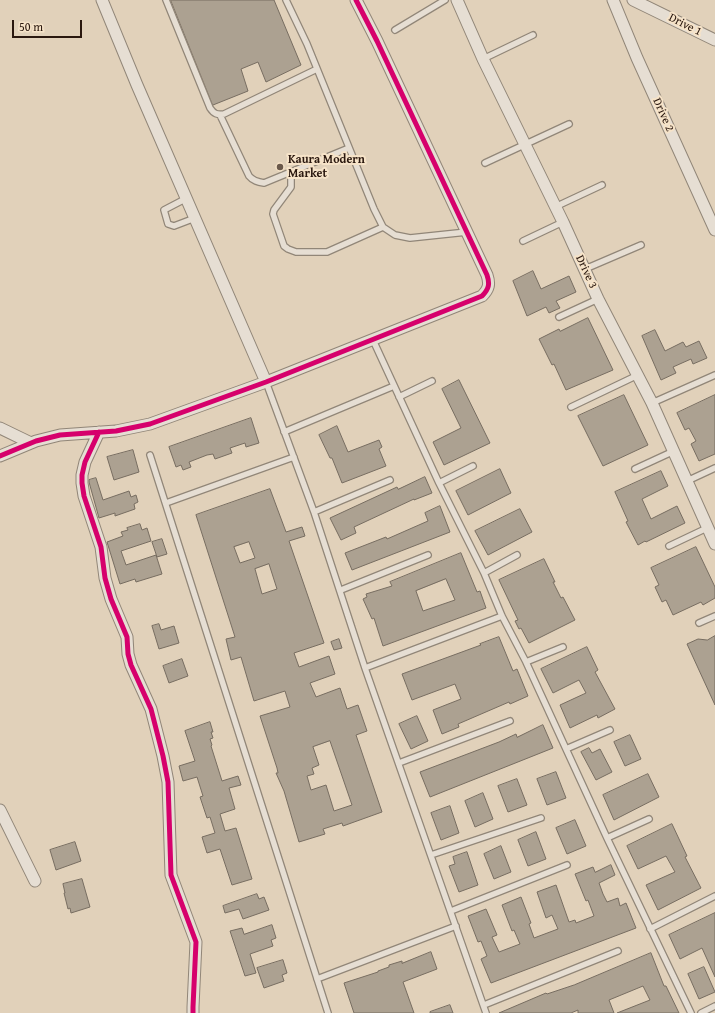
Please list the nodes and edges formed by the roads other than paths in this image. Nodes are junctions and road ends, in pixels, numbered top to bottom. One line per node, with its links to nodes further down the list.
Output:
1 (102, 0): 21 (street)
2 (166, 0): 14 (lane)
3 (286, 0): 13 (lane)
4 (356, 0): 27 (street)
5 (446, 0): 9 (lane)
6 (457, 0): 12 (street, Drive 3)
7 (613, 0): 26 (street, Drive 2)
8 (633, 0): 11 (street, Drive 1)
9 (395, 30)
10 (533, 34): 12 (lane)
11 (715, 40)
12 (483, 59): 16 (street, Drive 3)
13 (317, 69): 14 (lane); 17 (lane)
14 (220, 115): 19 (lane)
15 (569, 124): 16 (lane)
16 (525, 145): 18 (lane); 22 (street, Drive 3)
17 (349, 148): 19 (lane); 25 (lane)
18 (485, 163)
19 (291, 172): 25 (lane)
20 (602, 185): 22 (lane)
21 (187, 198): 23 (street); 23 (lane)
22 (555, 207): 24 (street, Drive 3)
23 (195, 218): 37 (street)
24 (562, 222): 28 (lane); 30 (street, Drive 3)
25 (383, 227): 27 (lane)
26 (715, 230)
27 (467, 232): 33 (street)
28 (523, 241)
29 (641, 245): 30 (lane)
30 (585, 269): 31 (street, Drive 3)
31 (598, 299): 32 (lane); 34 (street, Drive 3)
32 (559, 317)
33 (373, 340): 37 (street); 38 (lane)
34 (638, 375): 40 (street, Drive 3); 41 (lane)
35 (715, 375): 40 (lane)
36 (432, 381): 39 (lane)
37 (266, 382): 43 (street); 44 (lane)
38 (394, 386): 39 (lane); 44 (lane)
39 (399, 397): 55 (lane)
40 (652, 403): 46 (street, Drive 3)
41 (571, 407)
42 (0, 428): 45 (street)
43 (99, 432): 45 (street); 90 (street)
44 (284, 432): 49 (lane)
45 (31, 443): 48 (street)
46 (674, 451): 52 (lane); 54 (street, Drive 3)
47 (150, 455): 56 (lane)
48 (0, 456)
49 (294, 457): 56 (lane); 57 (lane)
50 (473, 466): 55 (lane)
51 (715, 468): 54 (lane)
52 (635, 469)
53 (390, 480): 57 (lane)
54 (687, 481): 58 (street, Drive 3)
55 (439, 483): 63 (lane)
56 (166, 503): 87 (lane)
57 (314, 512): 64 (lane)
58 (707, 528): 59 (street, Drive 3); 60 (lane)
59 (715, 544)
60 (669, 546)
61 (428, 555): 64 (lane)
62 (517, 555): 63 (lane)
63 (484, 573): 65 (lane)
64 (341, 590): 70 (lane)
65 (502, 616): 69 (lane); 70 (lane)
66 (715, 616): 67 (lane)
67 (699, 623)
68 (563, 647): 69 (lane)
69 (526, 662): 73 (lane)
70 (365, 668): 74 (lane)
71 (510, 721): 74 (lane)
72 (610, 730): 73 (lane)
73 (566, 749): 78 (lane)
74 (399, 763): 79 (lane)
75 (0, 810): 81 (street)
76 (541, 818): 79 (lane)
77 (649, 819): 78 (lane)
78 (607, 838): 85 (lane)
79 (431, 855): 83 (lane)
80 (567, 865): 83 (lane)
81 (35, 881)
82 (715, 896): 85 (lane)
83 (451, 911): 84 (lane)
84 (456, 926): 87 (lane); 88 (lane)
85 (650, 929): 93 (lane)
86 (618, 951): 88 (lane)
87 (317, 979): 91 (lane)
88 (484, 1005): 92 (lane)
89 (715, 1006): 94 (lane)
90 (194, 1013)
91 (328, 1013)
92 (486, 1013)
93 (690, 1013)
94 (701, 1013)

